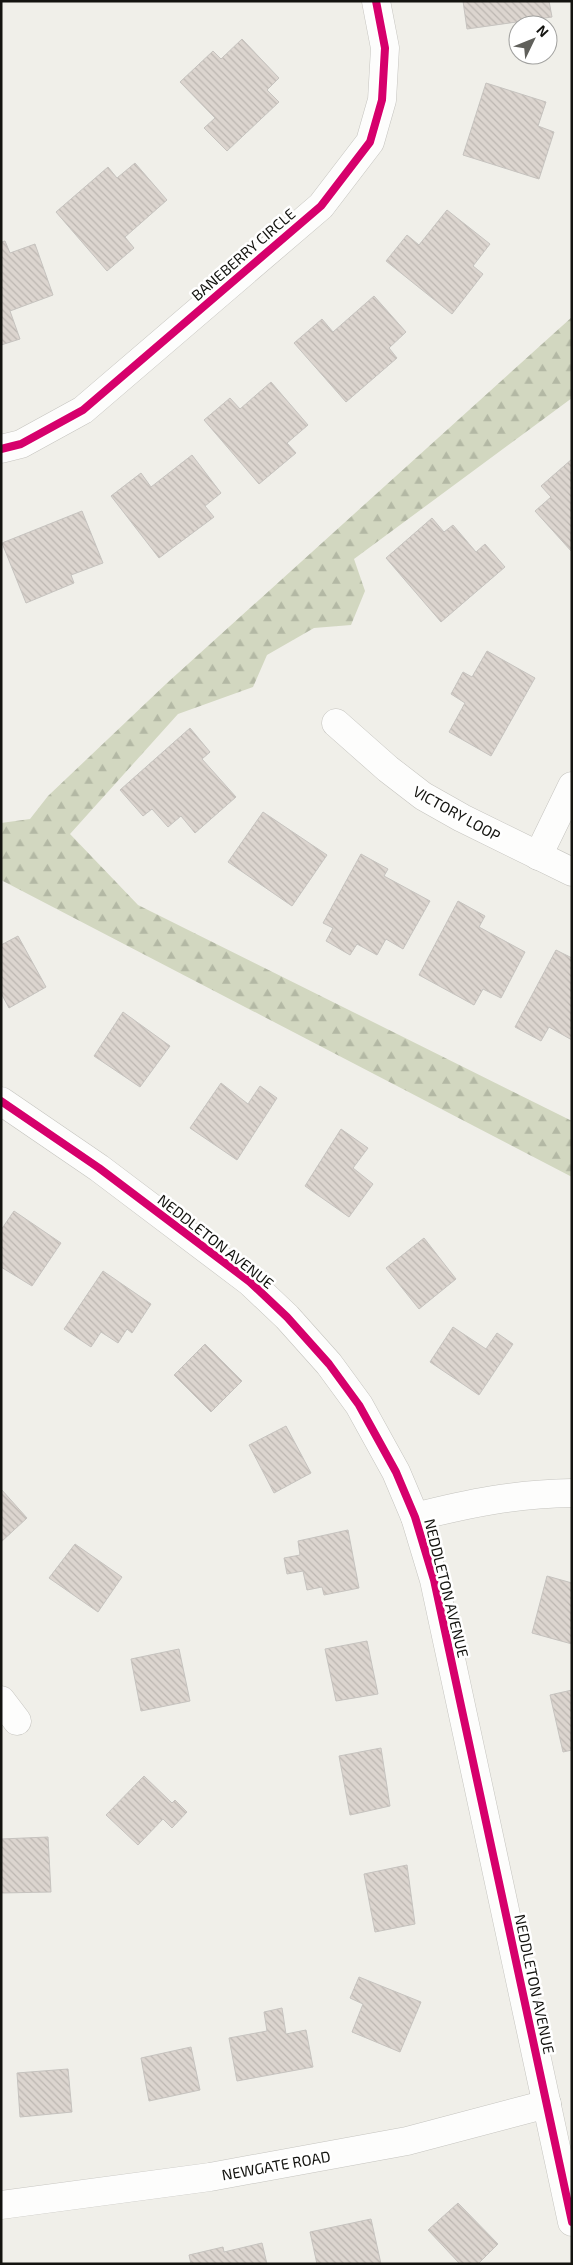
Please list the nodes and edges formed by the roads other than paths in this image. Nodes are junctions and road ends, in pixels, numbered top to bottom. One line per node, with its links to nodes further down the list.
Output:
1 (376, 1): 2 (street, BANEBERRY CIRCLE)
2 (1, 449)
3 (336, 723): 5 (street, VICTORY LOOP)
4 (572, 786): 5 (street)
5 (538, 856): 6 (street, VICTORY LOOP)
6 (572, 872)
7 (1, 1101): 9 (street, NEDDLETON AVENUE)
8 (572, 1493): 9 (street)
9 (415, 1517): 10 (street, NEDDLETON AVENUE)
10 (547, 2104): 11 (street, NEWGATE ROAD); 12 (street, NEDDLETON AVENUE)
11 (1, 2204)
12 (572, 2222)

